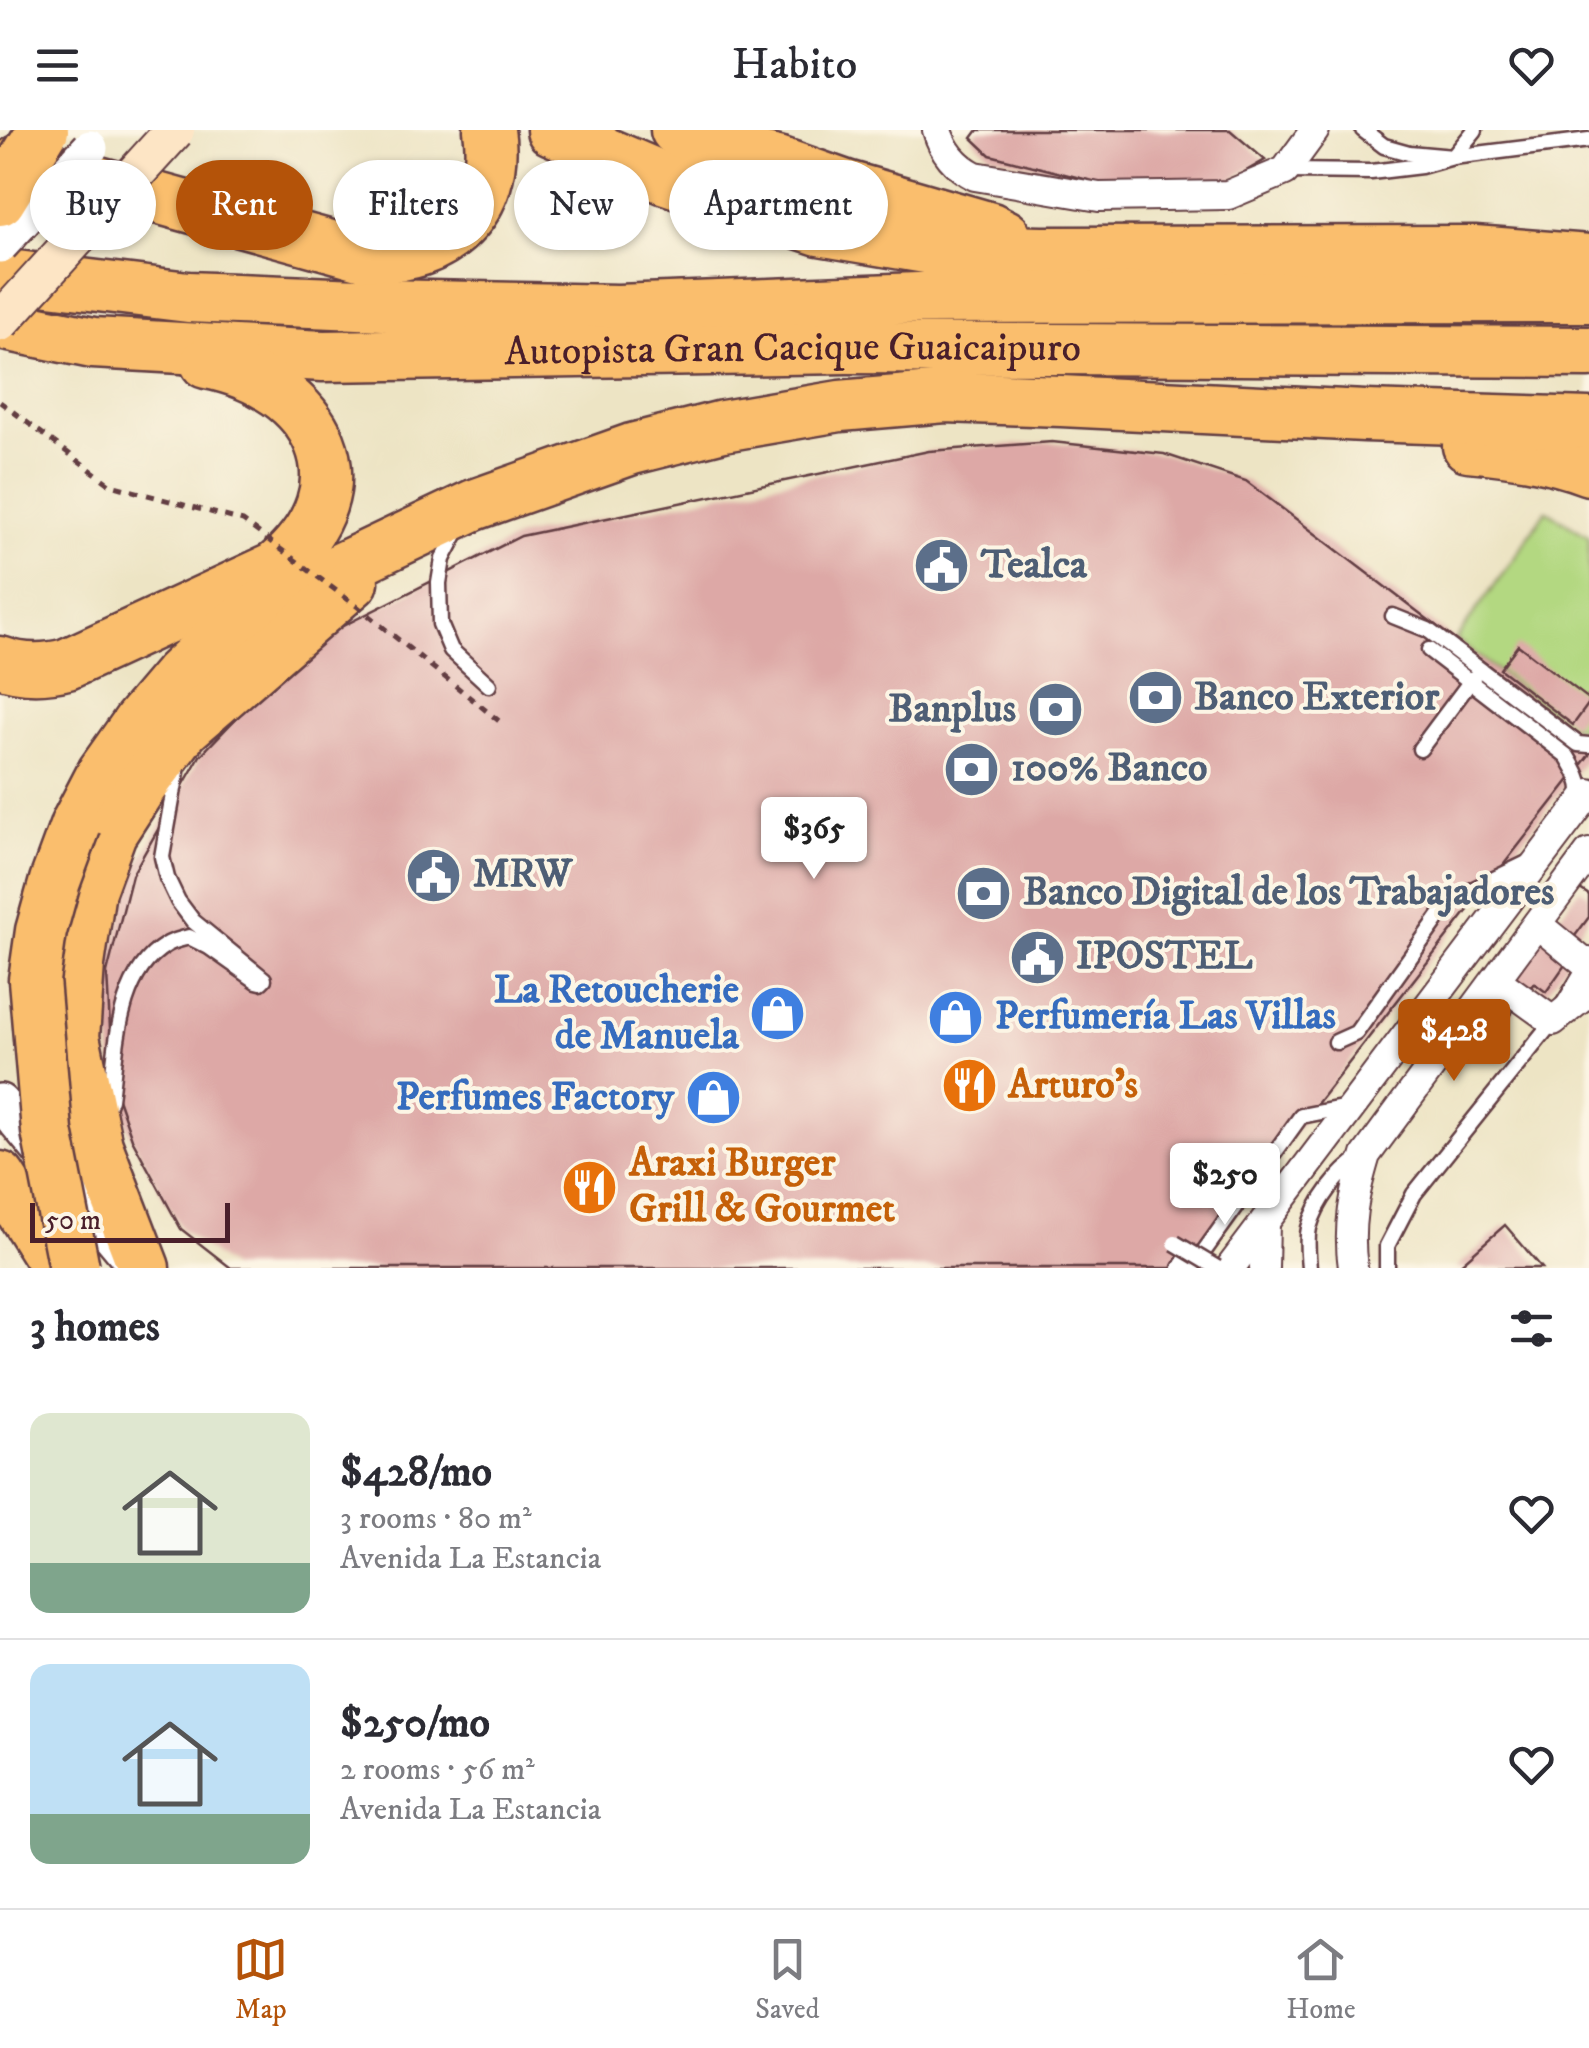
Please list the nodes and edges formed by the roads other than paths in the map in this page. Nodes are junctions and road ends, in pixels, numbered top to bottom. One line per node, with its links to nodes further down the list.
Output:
1 (43, 130): 19 (highway, bridge)
2 (175, 130): 25 (main road, bridge)
3 (489, 130): 13 (highway)
4 (552, 130): 21 (highway)
5 (676, 130): 15 (highway)
6 (730, 130): 16 (highway)
7 (937, 130): 17 (street)
8 (1315, 130): 17 (street)
9 (1363, 130): 14 (lane)
10 (1475, 130): 14 (lane)
11 (99, 139): 20 (street, bridge)
12 (1589, 140): 14 (lane)
13 (0, 155)
14 (1453, 157): 17 (lane)
15 (769, 160)
16 (775, 160)
17 (1285, 171)
18 (888, 198): 21 (highway)
19 (0, 200)
20 (0, 245)
21 (1042, 252): 22 (highway)
22 (1589, 260)
23 (0, 274): 24 (highway, Autopista Gran Cacique Guaicaipuro)
24 (1589, 297)
25 (0, 323): 26 (highway, Autopista Gran Cacique Guaicaipuro)
26 (93, 342): 27 (highway, Autopista Gran Cacique Guaicaipuro); 37 (highway)
27 (1346, 352): 28 (highway, Autopista Gran Cacique Guaicaipuro); 29 (highway)
28 (1589, 352)
29 (1589, 387)
30 (1365, 416): 31 (highway); 32 (highway); 33 (highway)
31 (1589, 423)
32 (1589, 470)
33 (474, 506): 34 (highway); 39 (lane)
34 (403, 540): 40 (highway); 61 (highway, bridge)
35 (1393, 616): 38 (lane)
36 (1429, 650): 38 (lane)
37 (0, 662)
38 (1475, 676): 41 (lane); 42 (lane); 43 (lane)
39 (489, 685)
40 (184, 729): 53 (highway); 53 (lane)
41 (1589, 745)
42 (1420, 750)
43 (1584, 800): 45 (street)
44 (1589, 853): 46 (street)
45 (1543, 855): 50 (lane); 52 (street)
46 (1538, 924): 47 (street); 48 (street)
47 (1588, 973): 49 (street)
48 (1496, 980): 49 (street); 54 (street)
49 (1553, 1021): 68 (lane)
50 (1336, 1042)
51 (0, 1102): 62 (street)
52 (1353, 1106): 56 (street); 58 (lane)
53 (94, 1135): 62 (highway)
54 (1366, 1155): 59 (street); 67 (lane)
55 (0, 1177): 60 (highway)
56 (1265, 1222): 65 (street); 66 (street)
57 (1175, 1243): 58 (lane, bridge)
58 (1191, 1260): 63 (lane); 64 (lane, bridge)
59 (1350, 1264)
60 (56, 1268)
61 (74, 1268)
62 (142, 1268)
63 (1180, 1268)
64 (1217, 1268)
65 (1230, 1268)
66 (1264, 1268)
67 (1310, 1268)
68 (1387, 1268)

